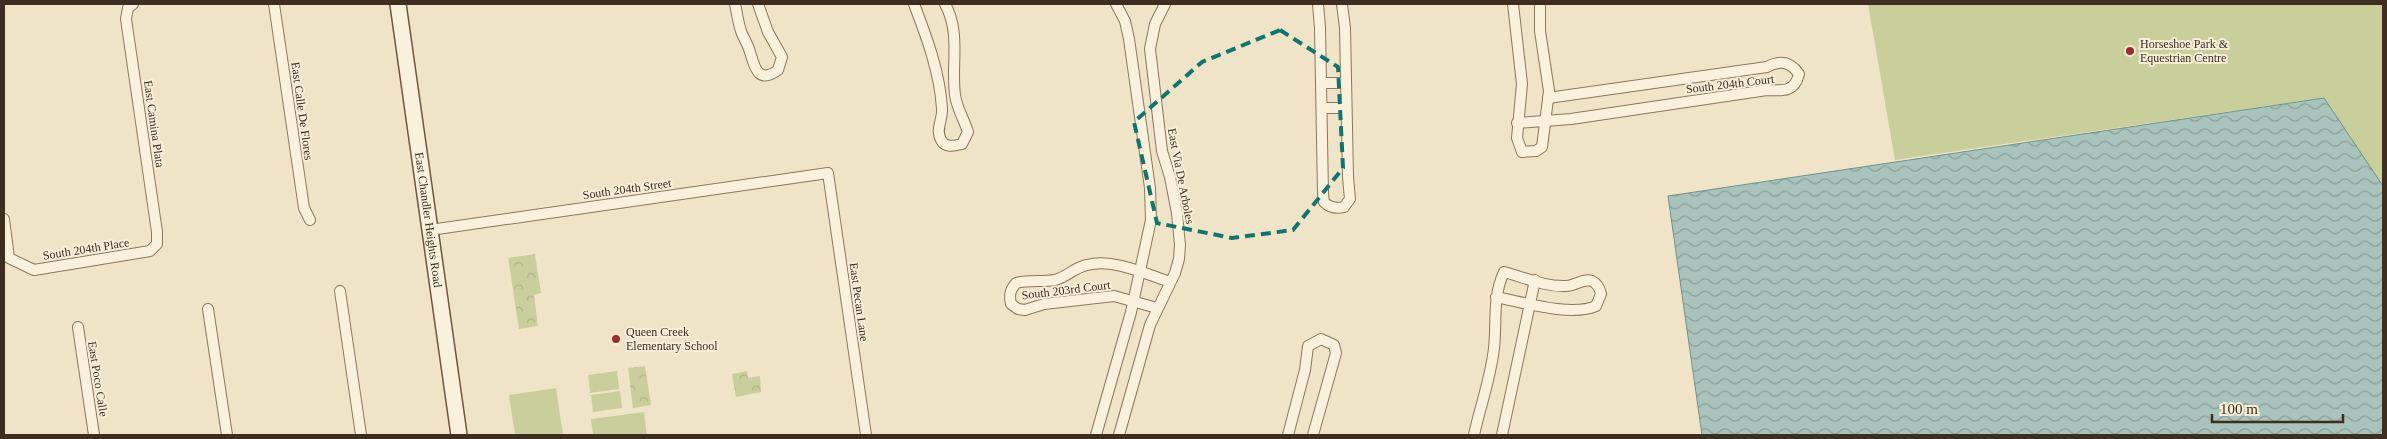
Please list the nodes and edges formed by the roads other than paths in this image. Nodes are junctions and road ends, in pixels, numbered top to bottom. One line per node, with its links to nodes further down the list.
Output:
1 (274, 4): 23 (street, East Calle De Flores)
2 (398, 4): 24 (main road, East Chandler Heights Road)
3 (735, 4): 4 (street)
4 (758, 4)
5 (914, 4): 6 (street)
6 (945, 4)
7 (1116, 4): 26 (street)
8 (1165, 4): 28 (street, East Via De Arboles)
9 (1318, 4): 14 (street)
10 (1342, 4): 15 (street)
11 (1513, 4): 20 (street)
12 (1540, 4): 16 (street)
13 (131, 6): 25 (street, East Camina Plata)
14 (1322, 83): 15 (street); 17 (street)
15 (1346, 83): 18 (street)
16 (1548, 98): 19 (street); 19 (street, South 204th Court)
17 (1322, 108): 18 (street); 18 (street)
18 (1346, 108)
19 (1545, 121): 20 (street, South 204th Court); 20 (street)
20 (1517, 123)
21 (828, 173): 24 (street, South 204th Street); 40 (street, East Pecan Lane)
22 (4, 218): 25 (street, South 204th Place)
23 (310, 220)
24 (430, 230): 39 (main road, East Chandler Heights Road)
25 (157, 244)
26 (1139, 272): 28 (street, South 203rd Court); 31 (street); 31 (street, South 203rd Court)
27 (1535, 280): 30 (street); 32 (street); 32 (street)
28 (1170, 282): 33 (street, East Via De Arboles)
29 (340, 291): 38 (street)
30 (1496, 297): 32 (street); 45 (street)
31 (1133, 300): 33 (street, South 203rd Court); 41 (street)
32 (1530, 304): 46 (street)
33 (1157, 308): 42 (street, East Via De Arboles)
34 (208, 310): 37 (street)
35 (78, 327): 36 (street, East Poco Calle)
36 (94, 435)
37 (227, 435)
38 (361, 435)
39 (459, 435)
40 (866, 435)
41 (1096, 435)
42 (1119, 435)
43 (1288, 435): 44 (street)
44 (1313, 435)
45 (1474, 435)
46 (1502, 435)

